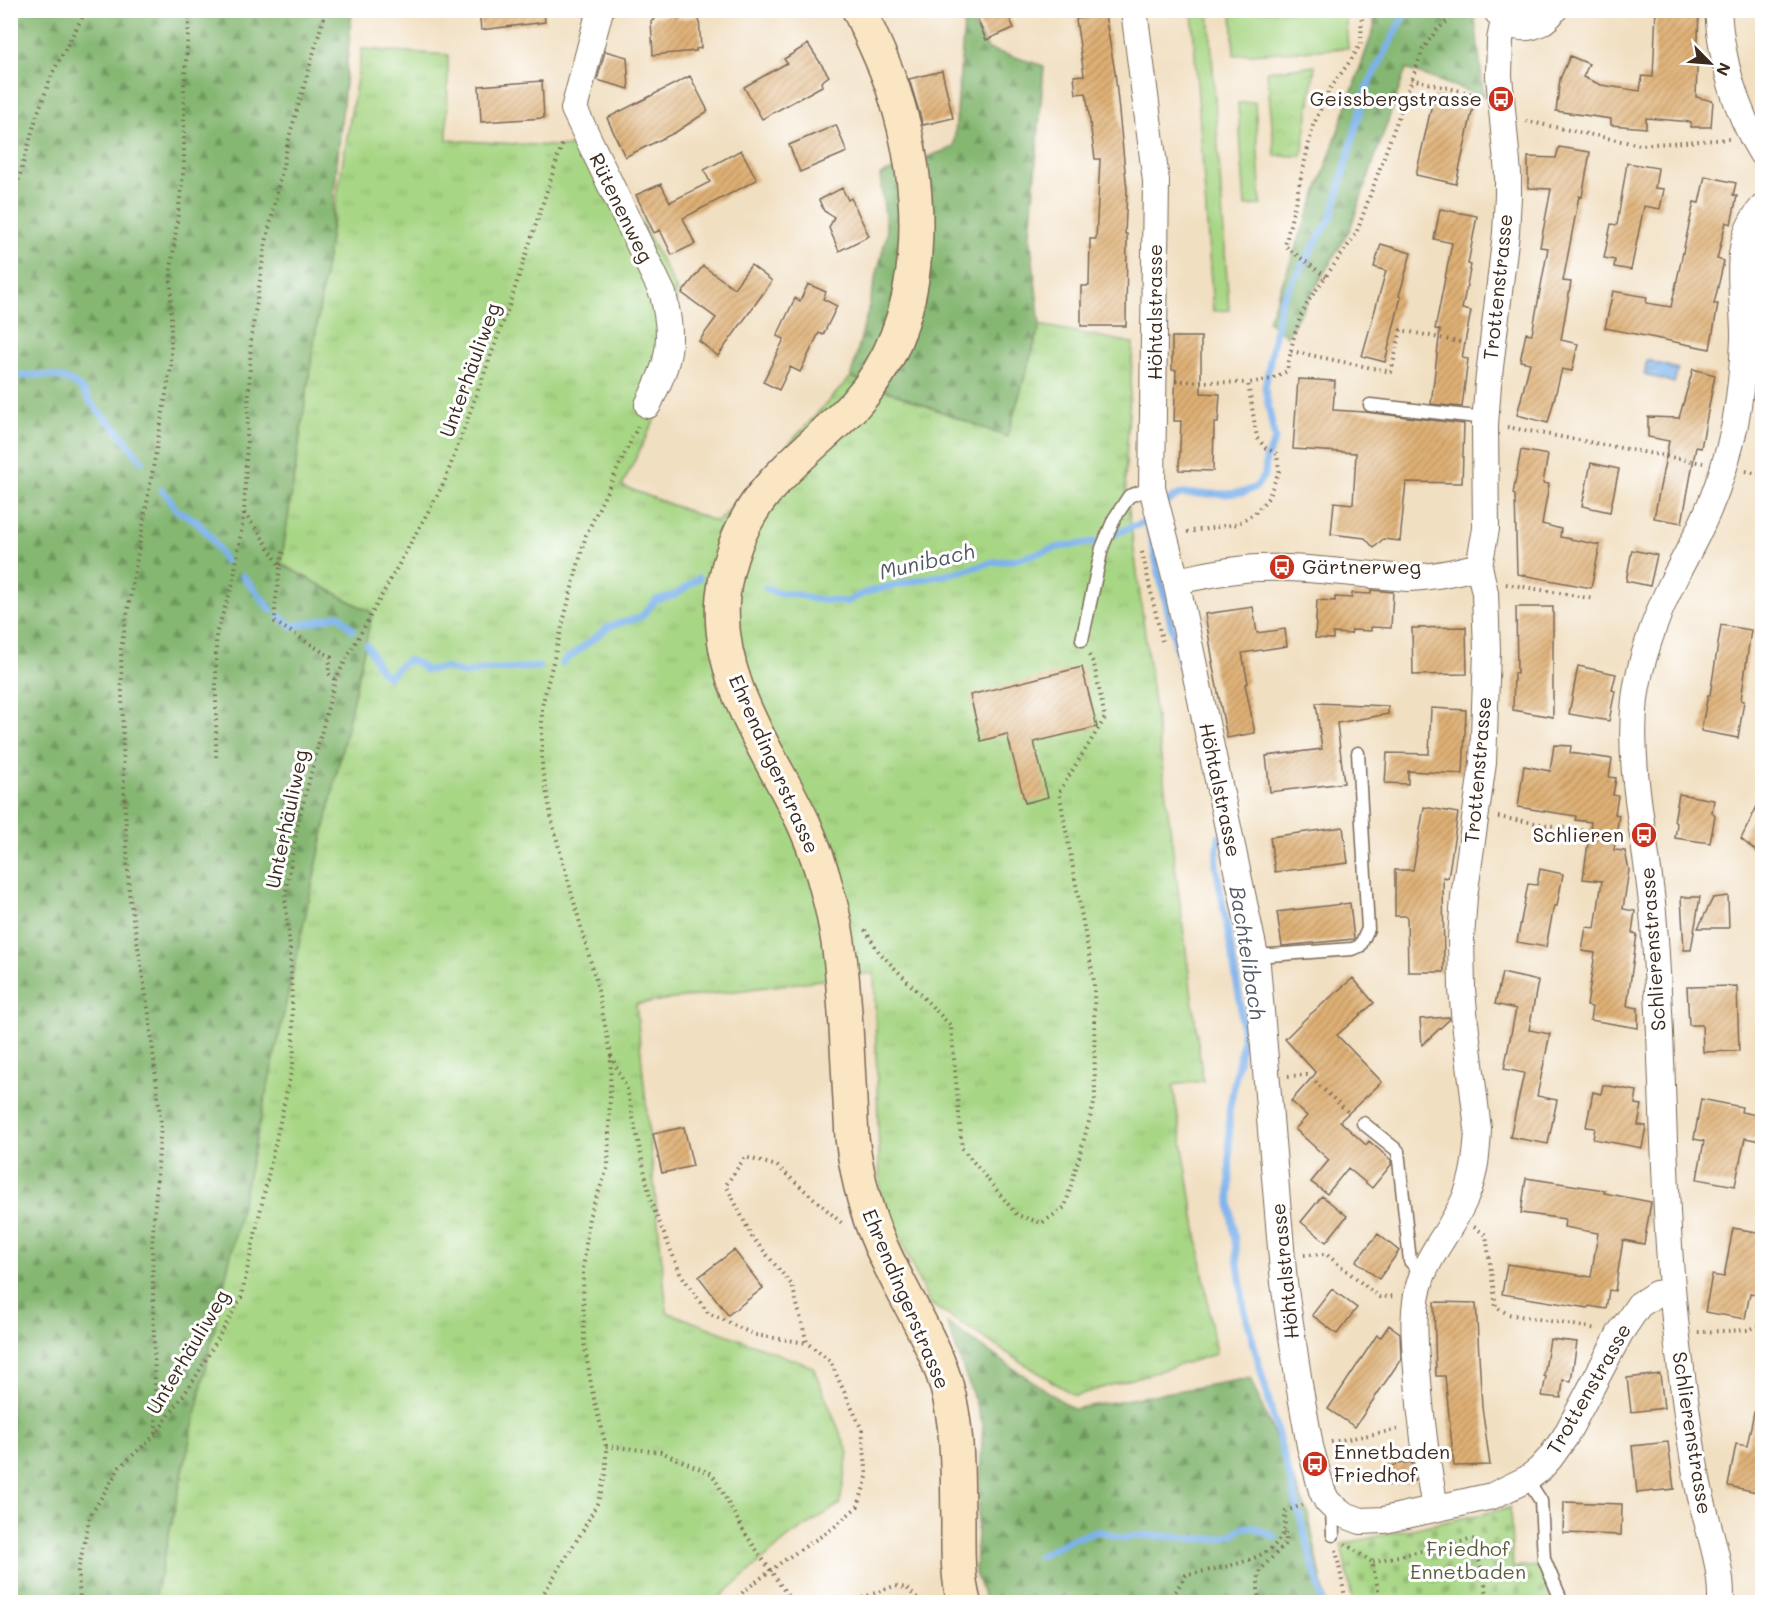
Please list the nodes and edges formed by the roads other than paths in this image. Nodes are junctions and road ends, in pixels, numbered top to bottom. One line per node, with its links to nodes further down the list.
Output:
1 (600, 10): 9 (street, Rütenenweg)
2 (859, 10): 25 (main road, Ehrendingerstrasse)
3 (1134, 10): 12 (street, Höhtalstrasse)
4 (1554, 10): 6 (street)
5 (1718, 10): 7 (street)
6 (1500, 15): 11 (street, Trottenstrasse)
7 (1762, 154)
8 (1762, 208): 20 (street, Schlierenstrasse)
9 (648, 405)
10 (1370, 405): 11 (lane)
11 (1494, 422): 13 (street, Trottenstrasse)
12 (1152, 488): 14 (street, Höhtalstrasse); 15 (lane)
13 (1479, 566): 14 (street); 19 (street, Trottenstrasse)
14 (1176, 581): 17 (street, Höhtalstrasse)
15 (1082, 640)
16 (1358, 753): 17 (lane)
17 (1255, 956): 22 (street, Höhtalstrasse)
18 (1363, 1123): 19 (lane)
19 (1420, 1284): 23 (street, Trottenstrasse)
20 (1672, 1292): 21 (street, Trottenstrasse); 27 (street, Schlierenstrasse)
21 (1527, 1479): 23 (street, Trottenstrasse); 26 (lane)
22 (1332, 1506): 23 (street, Trottenstrasse); 24 (lane, Höhtalstrasse)
23 (1435, 1508)
24 (1333, 1535)
25 (964, 1602)
26 (1562, 1602)
27 (1721, 1602)

